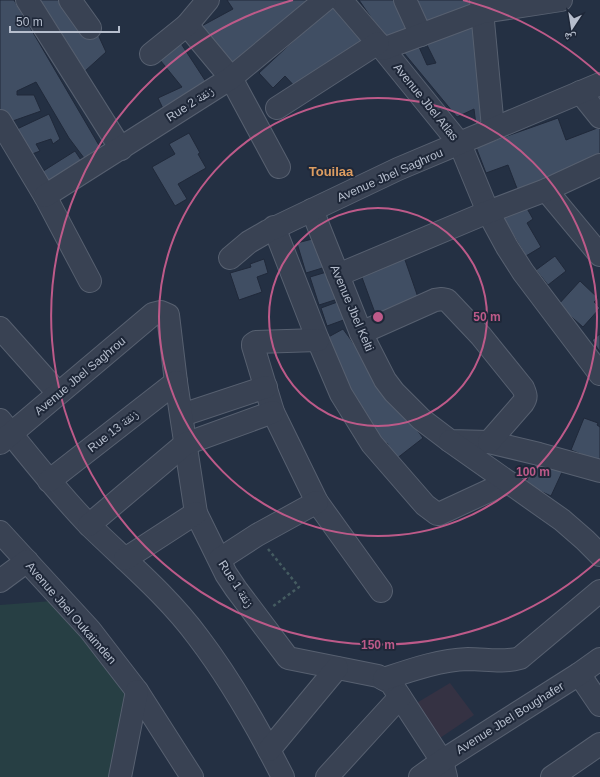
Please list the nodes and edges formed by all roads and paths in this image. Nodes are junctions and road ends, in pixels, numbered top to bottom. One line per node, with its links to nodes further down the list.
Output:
1 (27, 0): 22 (street)
2 (70, 0): 10 (street)
3 (208, 0): 9 (street)
4 (325, 0): 14 (street, Rue 2 زنقة)
5 (341, 0): 12 (street, Avenue Jbel Atlas)
6 (404, 0): 11 (street)
7 (561, 0): 8 (street)
8 (481, 6): 11 (street); 20 (street)
9 (187, 25): 13 (street); 14 (street)
10 (90, 28)
11 (421, 35): 12 (street)
12 (380, 46): 17 (street); 21 (street, Avenue Jbel Atlas)
13 (151, 54)
14 (231, 78): 22 (street, Rue 2 زنقة); 24 (street)
15 (600, 84): 16 (street, Avenue Jbel Saghrou)
16 (580, 92): 18 (street); 20 (street, Avenue Jbel Saghrou)
17 (277, 108)
18 (600, 117)
19 (0, 120): 26 (street)
20 (493, 128): 21 (street, Avenue Jbel Saghrou)
21 (460, 144): 27 (street, Avenue Jbel Saghrou); 28 (street, Avenue Jbel Atlas)
22 (121, 149): 26 (street, Rue 2 زنقة)
23 (600, 165): 25 (street)
24 (279, 167)
25 (546, 190): 28 (street); 30 (street)
26 (45, 196): 33 (street)
27 (312, 210): 29 (street, Avenue Jbel Saghrou); 32 (street, Avenue Jbel Kelti)
28 (488, 212): 32 (street); 38 (street, Avenue Jbel Atlas)
29 (274, 227): 31 (street, Avenue Jbel Saghrou); 37 (street)
30 (600, 255)
31 (230, 258)
32 (338, 275): 36 (street, Avenue Jbel Kelti)
33 (90, 282)
34 (161, 312): 39 (street, Rue 1 زنقة); 41 (street, Avenue Jbel Saghrou)
35 (0, 328): 41 (street)
36 (361, 333): 45 (street, Avenue Jbel Kelti); 46 (street)
37 (318, 340): 40 (street); 50 (street)
38 (600, 374)
39 (176, 382): 43 (street, Rue 1 زنقة); 49 (street, Rue 13 زنقة)
40 (266, 387): 42 (street); 43 (street)
41 (58, 393): 44 (street, Avenue Jbel Saghrou)
42 (273, 412): 47 (street); 51 (street)
43 (182, 415): 47 (street, Rue 1 زنقة)
44 (4, 432): 49 (street)
45 (450, 441): 46 (street); 50 (street, Avenue Jbel Kelti)
46 (489, 442): 48 (street)
47 (185, 444): 52 (street, Rue 1 زنقة); 53 (street)
48 (600, 471)
49 (49, 480): 53 (street)
50 (508, 482): 56 (street, Avenue Jbel Kelti)
51 (318, 502): 55 (street); 61 (street)
52 (196, 513): 57 (street); 58 (street, Rue 1 زنقة)
53 (89, 525): 57 (street)
54 (0, 532): 59 (street, Avenue Jbel Oukaimden)
55 (257, 535): 58 (street); 63 (path)
56 (600, 555)
57 (125, 559): 72 (street)
58 (220, 559): 63 (street, Rue 1 زنقة)
59 (27, 561): 60 (street); 68 (street, Avenue Jbel Oukaimden)
60 (0, 581)
61 (381, 591)
62 (600, 591): 67 (street)
63 (258, 617): 65 (street, Rue 1 زنقة)
64 (600, 659): 66 (street, Avenue Jbel Boughafer)
65 (337, 668): 67 (street, Rue 1 زنقة); 72 (street)
66 (579, 674): 70 (street); 73 (street, Avenue Jbel Boughafer)
67 (384, 679): 69 (street)
68 (137, 691): 74 (street); 75 (street, Avenue Jbel Oukaimden)
69 (400, 697): 73 (street); 77 (street)
70 (600, 705)
71 (600, 744): 79 (street)
72 (269, 750): 76 (street)
73 (444, 769): 78 (street, Avenue Jbel Boughafer)
74 (120, 777)
75 (192, 777)
76 (283, 777)
77 (327, 777)
78 (420, 777)
79 (552, 777)

